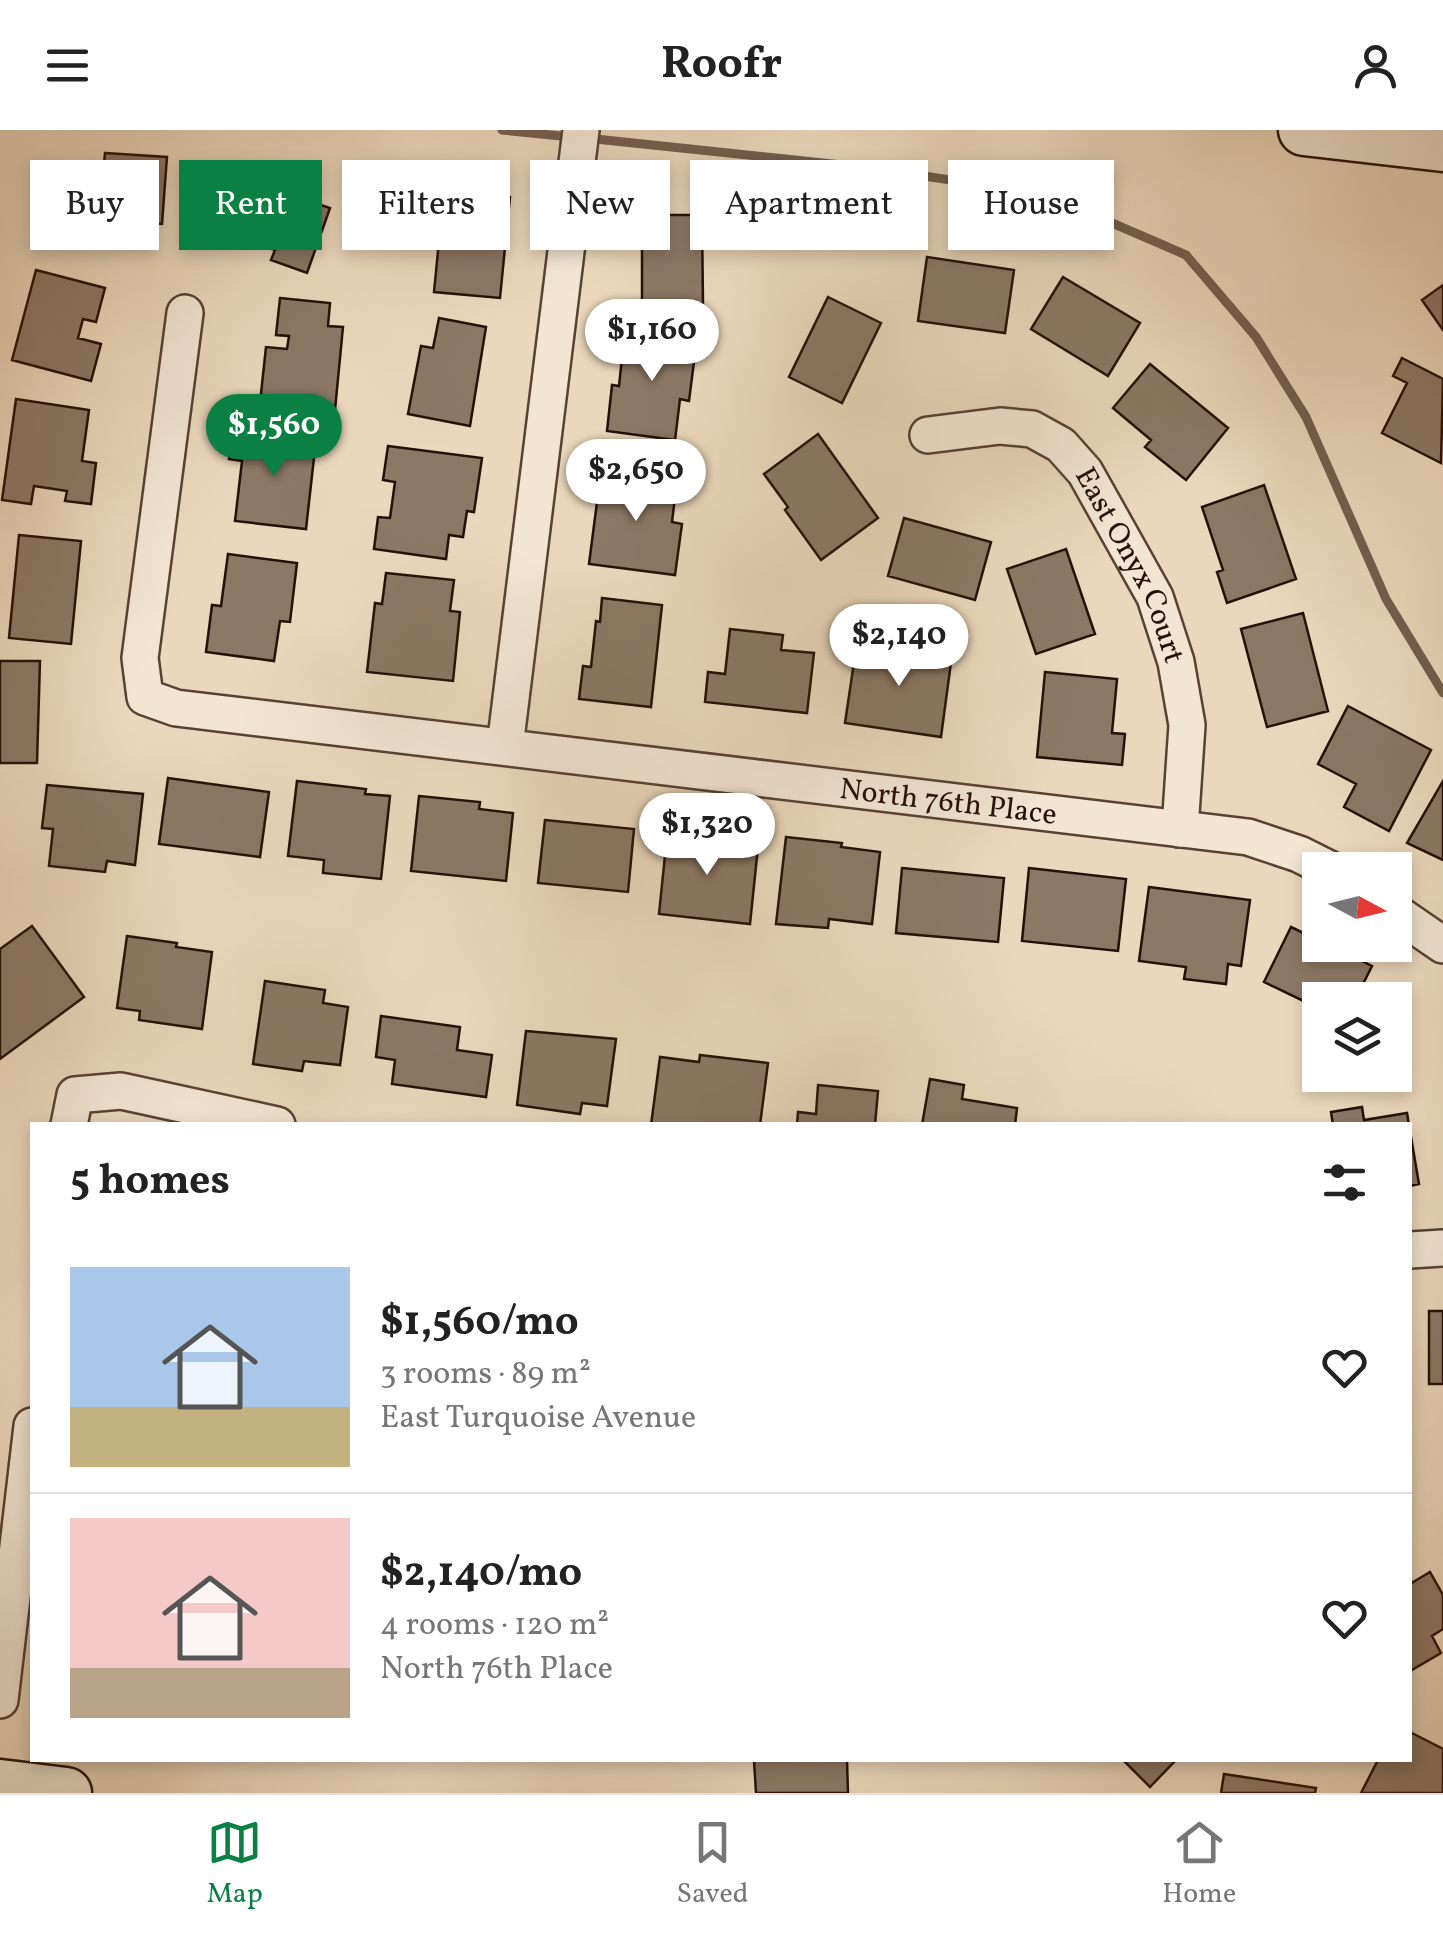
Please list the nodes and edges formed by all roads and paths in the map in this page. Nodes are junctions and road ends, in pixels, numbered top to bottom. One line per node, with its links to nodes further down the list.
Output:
1 (1304, 130): 3 (street)
2 (579, 144): 6 (street)
3 (1443, 146)
4 (185, 313): 6 (street, North 76th Place)
5 (928, 435): 7 (street, East Onyx Court)
6 (505, 747): 7 (street, North 76th Place)
7 (1180, 828): 8 (street, North 76th Place)
8 (1302, 856)
9 (1412, 923): 10 (street)
10 (1443, 944)
11 (72, 1110): 12 (street)
12 (264, 1122)
13 (1443, 1248): 14 (street)
14 (1412, 1250)
15 (30, 1443): 16 (street)
16 (0, 1700)
17 (0, 1785): 18 (street)
18 (66, 1793)

